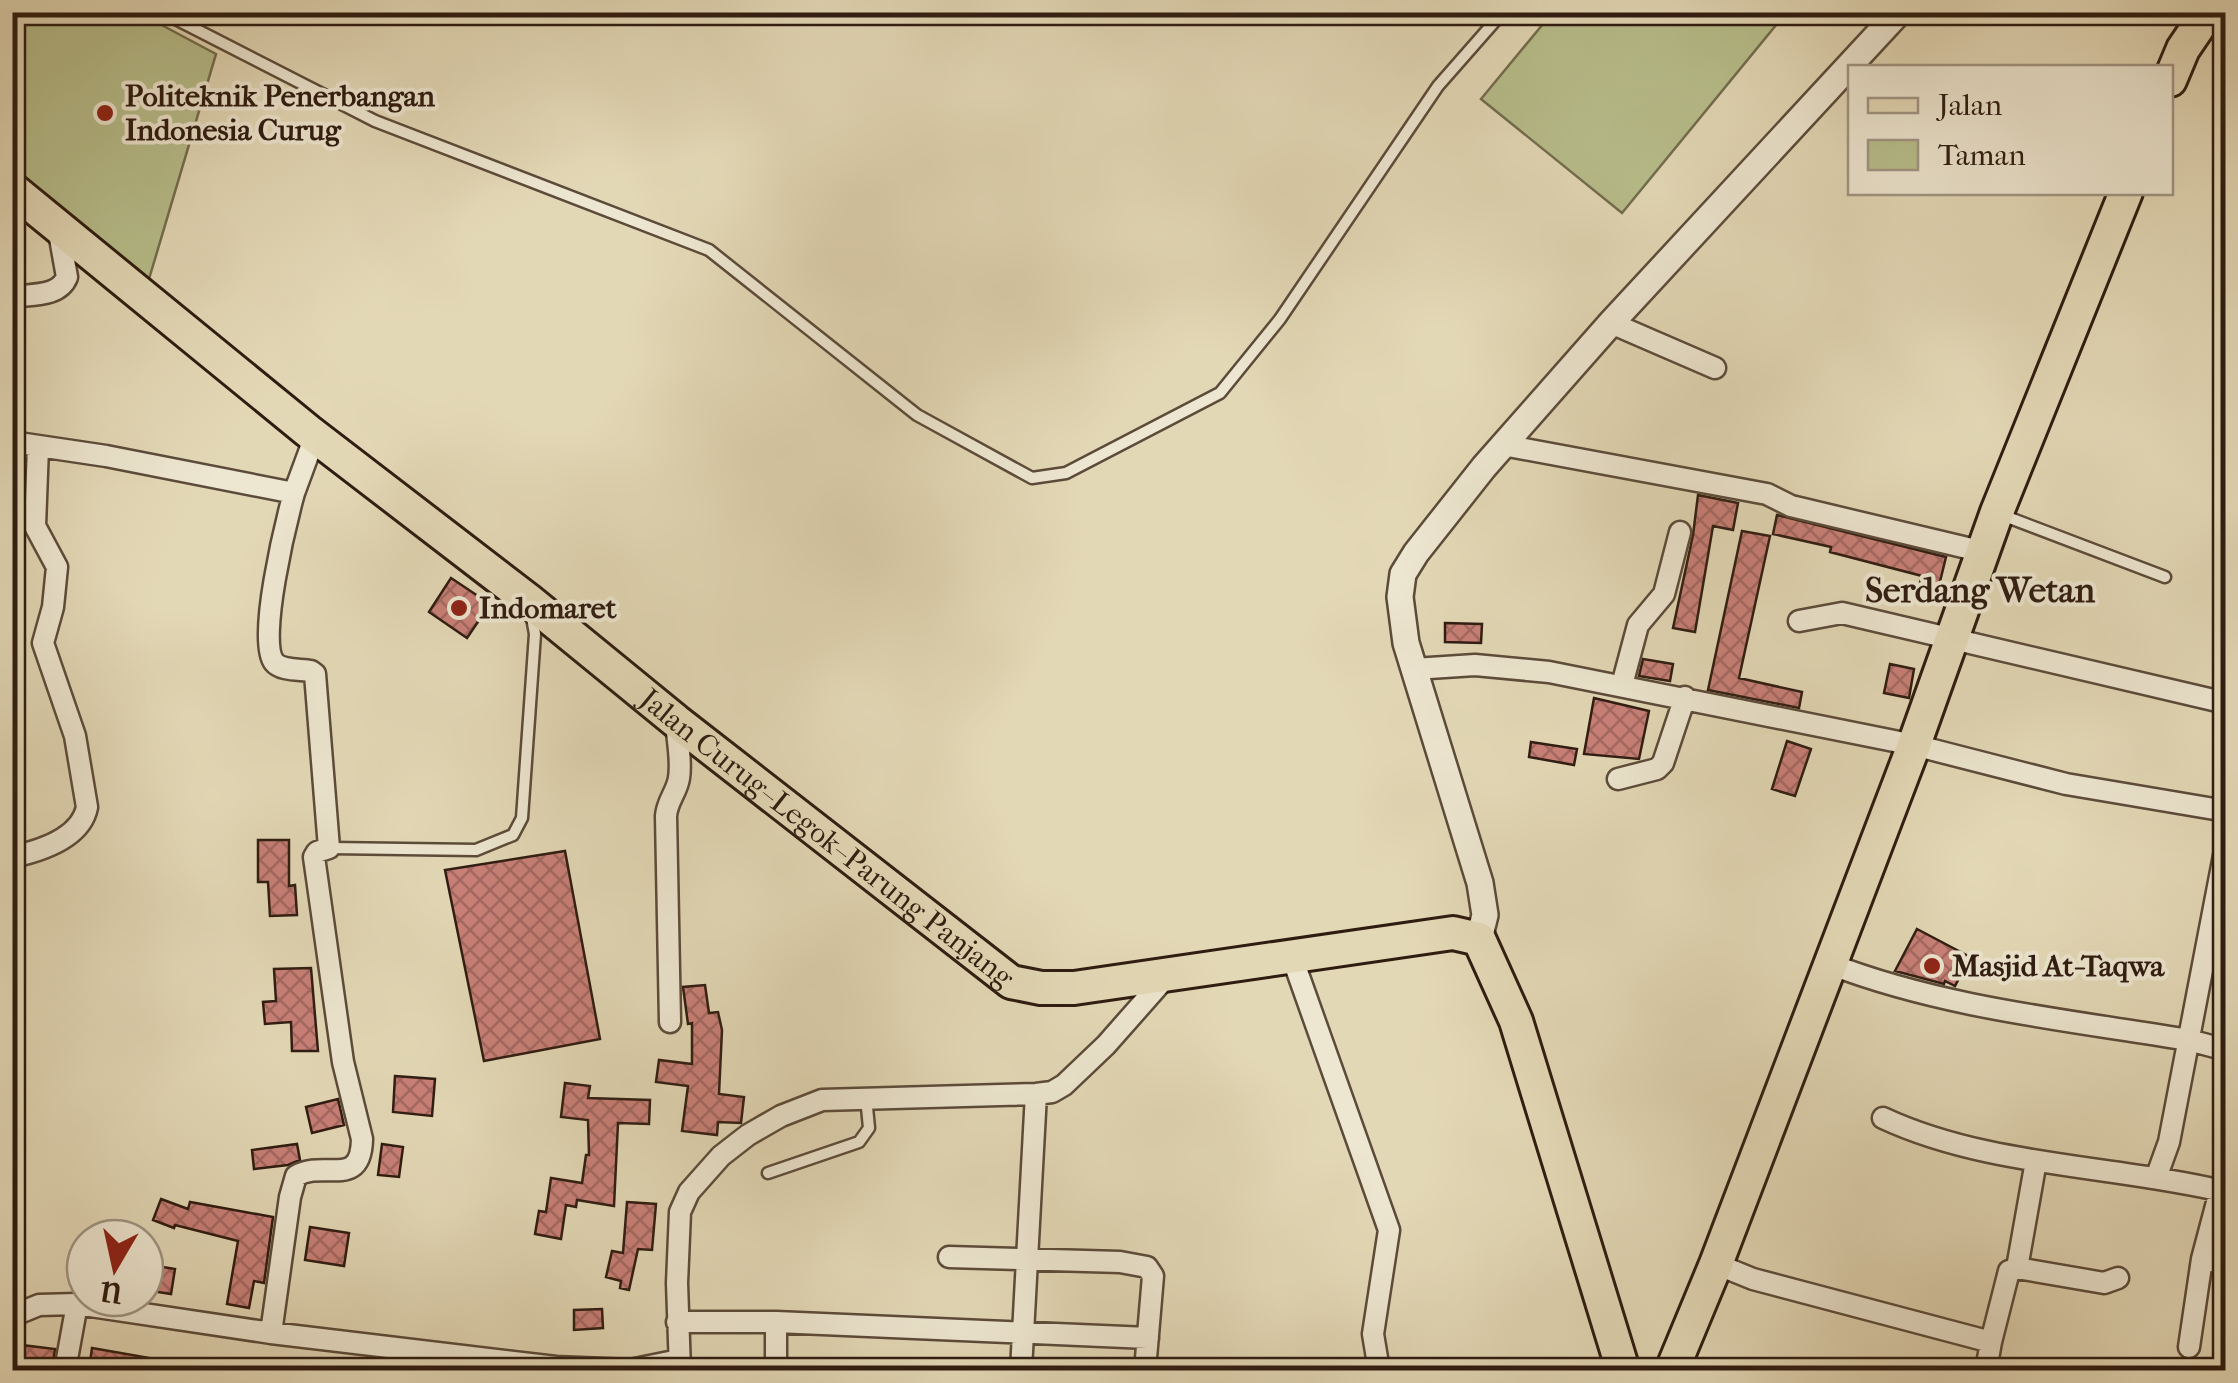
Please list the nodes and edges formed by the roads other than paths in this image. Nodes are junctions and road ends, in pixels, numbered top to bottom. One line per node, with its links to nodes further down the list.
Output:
1 (162, 12): 2 (lane)
2 (1503, 12)
3 (1898, 12): 5 (street)
4 (2210, 15): 6 (main road)
5 (1857, 65)
6 (2173, 73)
7 (1848, 74): 12 (street)
8 (12, 190): 10 (main road, Jalan Curug–Legok–Parung Panjang)
9 (2125, 195): 19 (main road)
10 (57, 225): 11 (street); 14 (main road, Jalan Curug–Legok–Parung Panjang)
11 (12, 297)
12 (1611, 323): 13 (street); 16 (street)
13 (1715, 368)
14 (308, 431): 18 (street); 23 (main road, Jalan Curug–Legok–Parung Panjang)
15 (12, 442): 17 (street)
16 (1503, 445): 21 (street); 26 (street)
17 (38, 447): 18 (street); 36 (street)
18 (294, 492): 35 (street)
19 (1996, 512): 21 (main road); 22 (lane)
20 (1680, 532): 27 (street)
21 (1984, 552): 25 (main road)
22 (2165, 577)
23 (528, 600): 30 (main road, Jalan Curug–Legok–Parung Panjang); 35 (lane)
24 (1798, 621): 25 (street)
25 (1953, 637): 29 (street); 31 (main road)
26 (1414, 669): 27 (street); 38 (street)
27 (1622, 685): 28 (street)
28 (1685, 697): 31 (street); 32 (street)
29 (2226, 702)
30 (676, 721): 41 (main road, Jalan Curug–Legok–Parung Panjang); 42 (street)
31 (1914, 745): 33 (street); 40 (main road)
32 (1618, 779)
33 (2226, 811)
34 (2226, 846): 37 (street)
35 (329, 848): 65 (street)
36 (12, 857)
37 (2216, 935): 43 (street)
38 (1478, 940): 39 (main road, Jalan Curug–Legok–Parung Panjang); 77 (main road)
39 (1292, 957): 41 (main road, Jalan Curug–Legok–Parung Panjang); 76 (street)
40 (1830, 964): 43 (street); 55 (main road)
41 (1166, 977): 45 (street)
42 (670, 1022)
43 (2189, 1040): 44 (street); 50 (street)
44 (2226, 1050)
45 (1036, 1094): 46 (street); 53 (street)
46 (866, 1096): 49 (lane); 63 (street)
47 (1883, 1118): 48 (street)
48 (2036, 1160): 50 (street); 57 (street)
49 (768, 1172)
50 (2156, 1178): 51 (street)
51 (2223, 1192): 54 (street)
52 (949, 1257): 53 (street)
53 (1026, 1258): 66 (street); 67 (street)
54 (2202, 1259): 56 (street); 69 (street)
55 (1716, 1264): 68 (street); 78 (main road)
56 (2226, 1264)
57 (2017, 1268): 58 (street); 68 (street)
58 (2118, 1278)
59 (65, 1304): 60 (street)
60 (12, 1316)
61 (165, 1317): 65 (street)
62 (75, 1318): 72 (street)
63 (677, 1322): 64 (street); 71 (street)
64 (776, 1322): 66 (street); 73 (street)
65 (271, 1333): 70 (street)
66 (1024, 1333): 67 (street); 74 (street)
67 (1148, 1338): 75 (street)
68 (1992, 1342): 79 (street)
69 (2189, 1347)
70 (489, 1364): 71 (street)
71 (679, 1365)
72 (65, 1370)
73 (776, 1370)
74 (1021, 1370)
75 (1146, 1370)
76 (1380, 1370)
77 (1623, 1370)
78 (1672, 1370)
79 (1986, 1370)

